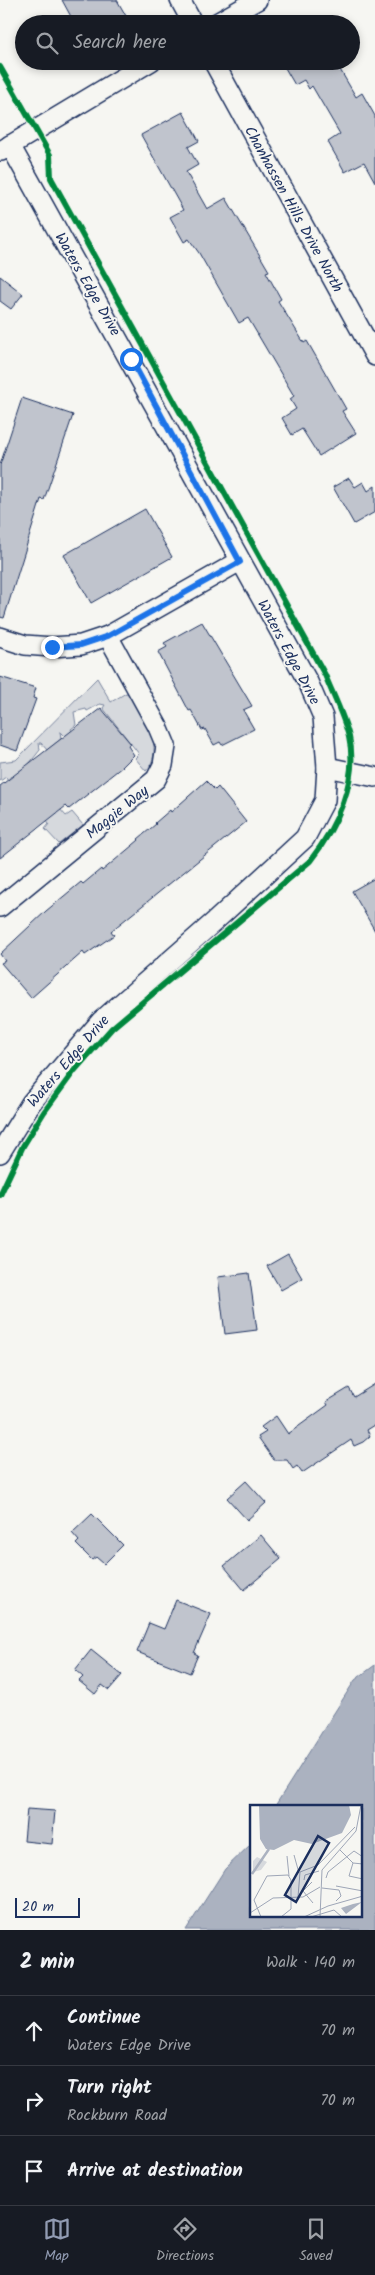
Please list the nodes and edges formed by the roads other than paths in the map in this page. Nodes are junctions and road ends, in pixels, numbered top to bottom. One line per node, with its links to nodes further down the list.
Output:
1 (180, 0): 3 (street)
2 (257, 0): 4 (street)
3 (188, 15)
4 (230, 15)
5 (136, 70): 7 (street)
6 (219, 70): 8 (street, Chanhassen Hills Drive North)
7 (3, 148): 9 (street, Waters Edge Drive)
8 (375, 356)
9 (240, 562): 10 (street); 12 (street, Waters Edge Drive)
10 (108, 636): 11 (street); 14 (street, Maggie Way)
11 (0, 637)
12 (327, 767): 13 (street); 15 (street, Waters Edge Drive)
13 (375, 777)
14 (0, 907)
15 (0, 1153)

